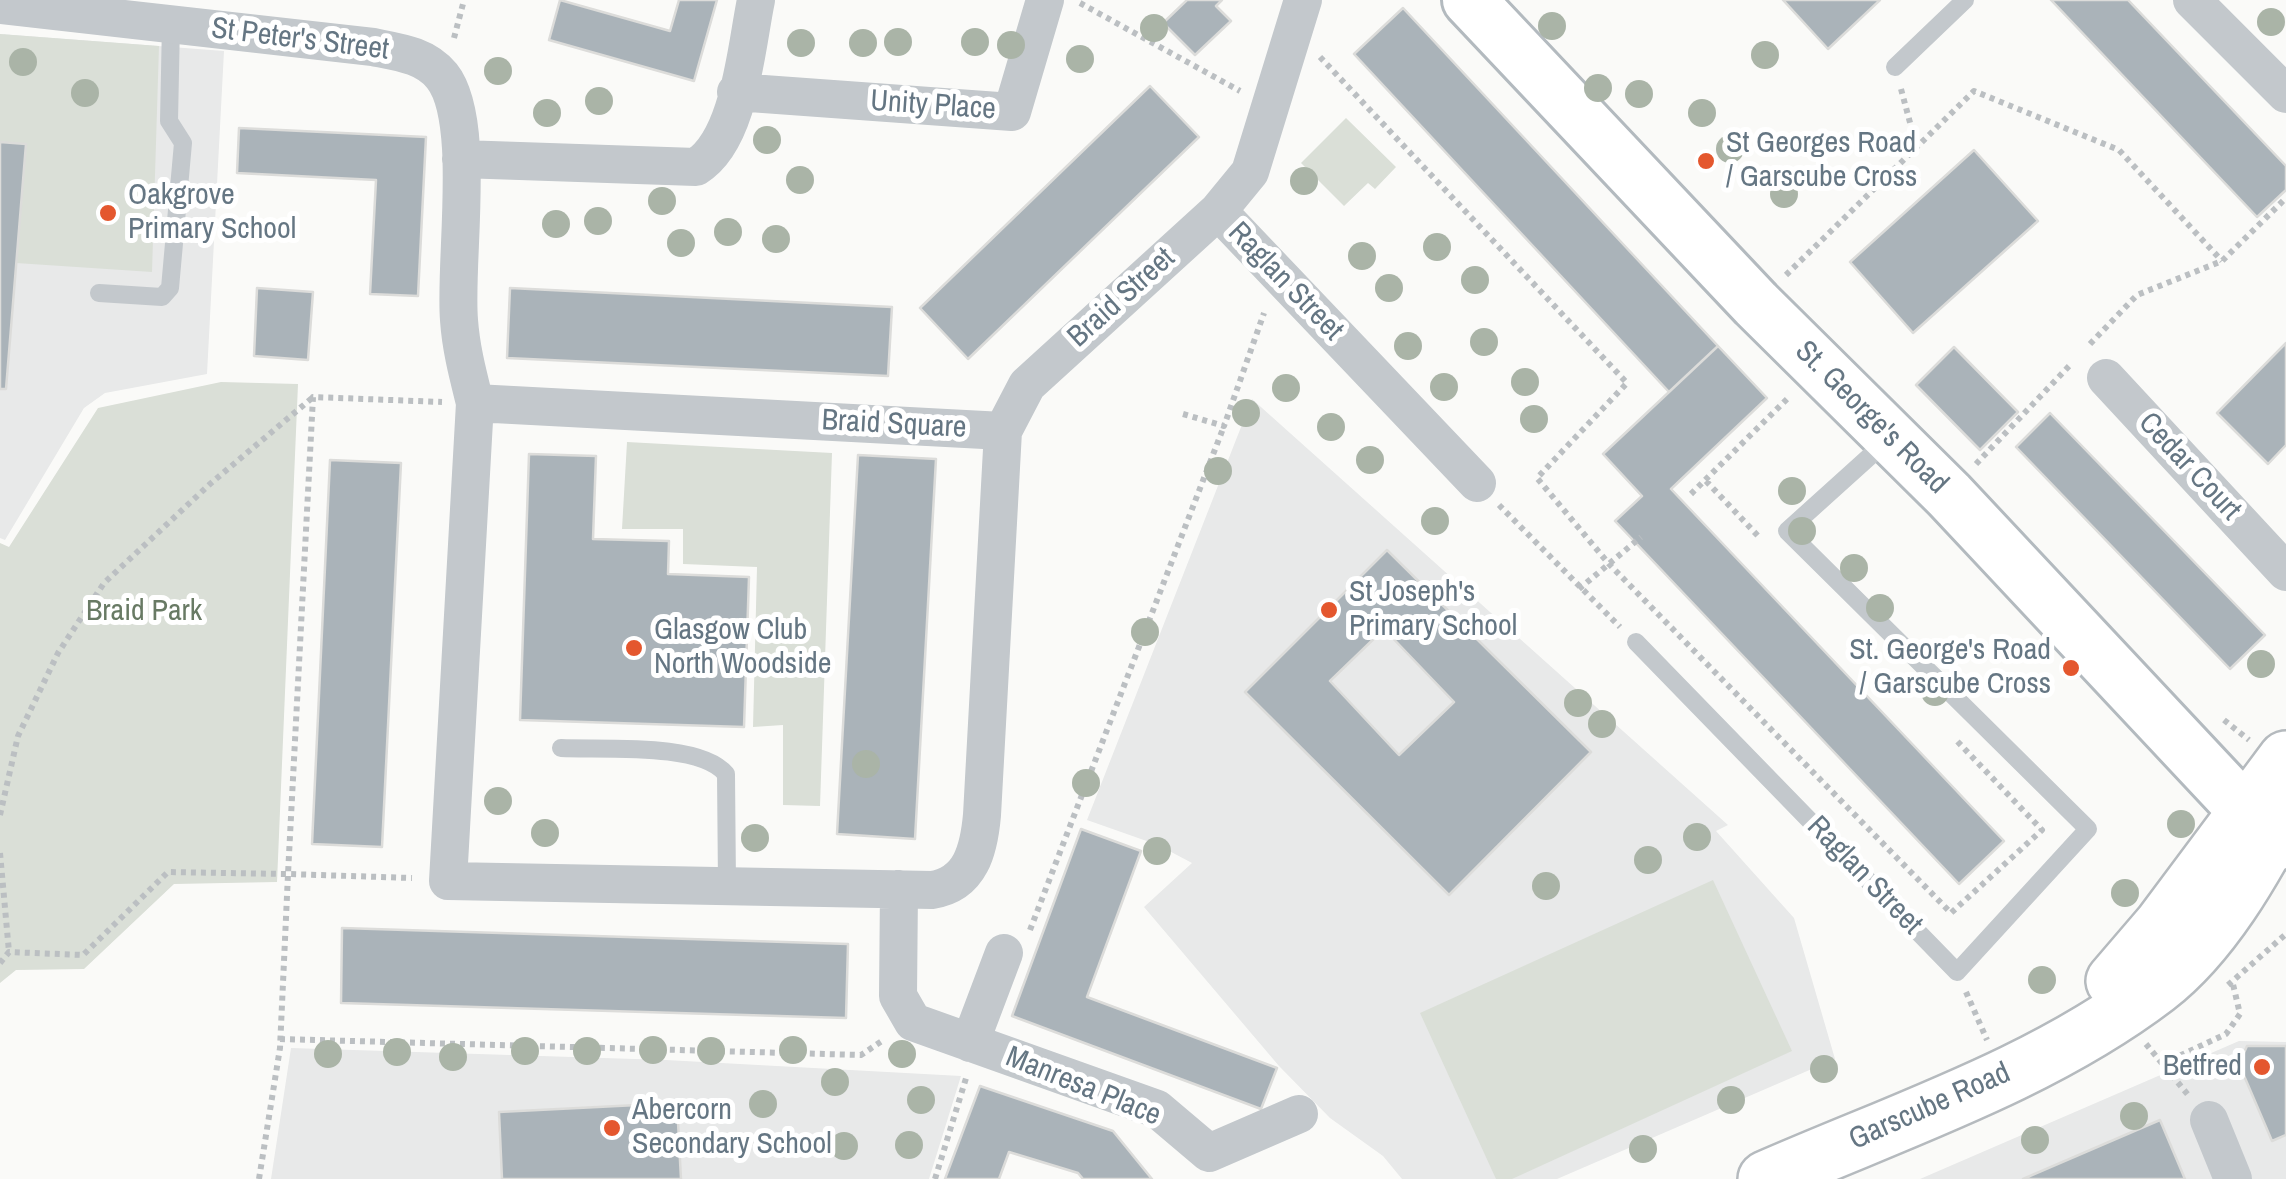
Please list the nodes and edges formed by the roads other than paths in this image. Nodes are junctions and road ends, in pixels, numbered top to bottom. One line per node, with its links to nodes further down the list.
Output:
1 (756, 0): 10 (street)
2 (1045, 0): 10 (street, Unity Place)
3 (1469, 0): 18 (street, St. George's Road)
4 (1965, 0): 9 (lane)
5 (2192, 0): 11 (street)
6 (0, 5): 8 (street, St Peter's Street)
7 (1299, 15): 13 (street, Braid Street)
8 (171, 24): 12 (street, St Peter's Street); 14 (lane)
9 (1895, 67)
10 (736, 92): 12 (street)
11 (2286, 94)
12 (461, 159): 16 (street, St Peter's Street)
13 (1218, 211): 17 (street, Braid Street); 19 (street, Raglan Street)
14 (98, 293)
15 (2106, 378): 20 (street, Cedar Court)
16 (475, 403): 17 (street, Braid Square); 25 (street, Braid Square)
17 (1004, 431): 26 (street, Braid Square)
18 (1890, 438): 21 (lane, Raglan Street); 24 (street, St. George's Road)
19 (1477, 483)
20 (2281, 557)
21 (1636, 642)
22 (561, 748): 25 (lane)
23 (2286, 759): 24 (main road, Garscube Road)
24 (2272, 828): 31 (main road, Garscube Road)
25 (727, 886): 26 (street, Braid Square)
26 (899, 889): 28 (street, Manresa Place)
27 (1014, 949): 28 (street, Manresa Place)
28 (970, 1043): 29 (street, Manresa Place)
29 (1299, 1114)
30 (2209, 1120): 32 (street)
31 (1766, 1179)
32 (2234, 1179)

